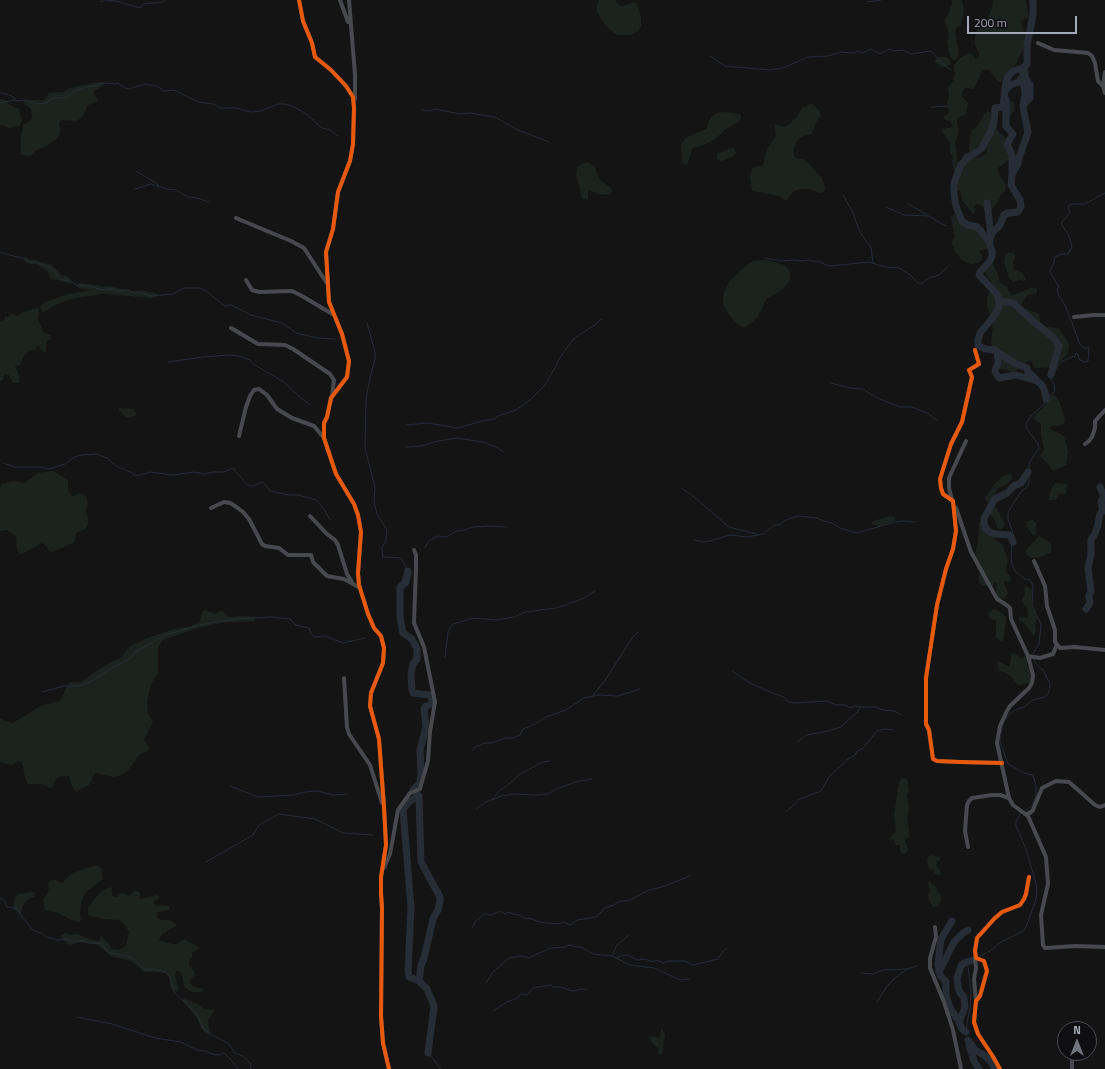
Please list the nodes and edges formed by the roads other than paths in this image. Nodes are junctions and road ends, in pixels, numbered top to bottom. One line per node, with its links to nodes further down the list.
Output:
1 (299, 0): 9 (street)
2 (340, 0): 4 (street)
3 (349, 0): 4 (street)
4 (351, 30): 9 (street)
5 (1038, 43): 7 (street)
6 (1105, 72): 7 (street)
7 (1103, 86): 8 (street)
8 (1105, 93)
9 (354, 108): 12 (street)
10 (236, 218): 12 (street)
11 (246, 280): 14 (street)
12 (328, 285): 14 (street)
13 (1105, 315): 15 (street)
14 (334, 316): 18 (street)
15 (1074, 317)
16 (230, 328): 18 (street)
17 (975, 350): 24 (street)
18 (331, 398): 21 (street)
19 (1105, 410): 23 (street)
20 (239, 436): 21 (street)
21 (324, 438): 30 (street)
22 (966, 441): 24 (street)
23 (1085, 444)
24 (953, 501): 33 (street); 35 (street)
25 (211, 508): 29 (street)
26 (310, 516): 29 (street)
27 (414, 550): 41 (street)
28 (1034, 561): 31 (street)
29 (353, 583): 30 (street)
30 (360, 588): 38 (street)
31 (1056, 644): 32 (street); 33 (street)
32 (1105, 650)
33 (1028, 656): 35 (street)
34 (344, 678): 38 (street)
35 (1002, 763): 36 (street)
36 (1009, 798): 39 (street); 40 (street)
37 (1105, 805): 39 (street)
38 (384, 811): 41 (street)
39 (1025, 814): 44 (street)
40 (968, 847)
41 (381, 876): 47 (street)
42 (1029, 877): 45 (street)
43 (935, 927): 48 (street)
44 (1105, 947)
45 (975, 957): 46 (street); 46 (street)
46 (976, 1002): 49 (street)
47 (389, 1069)
48 (961, 1069)
49 (1000, 1069)

